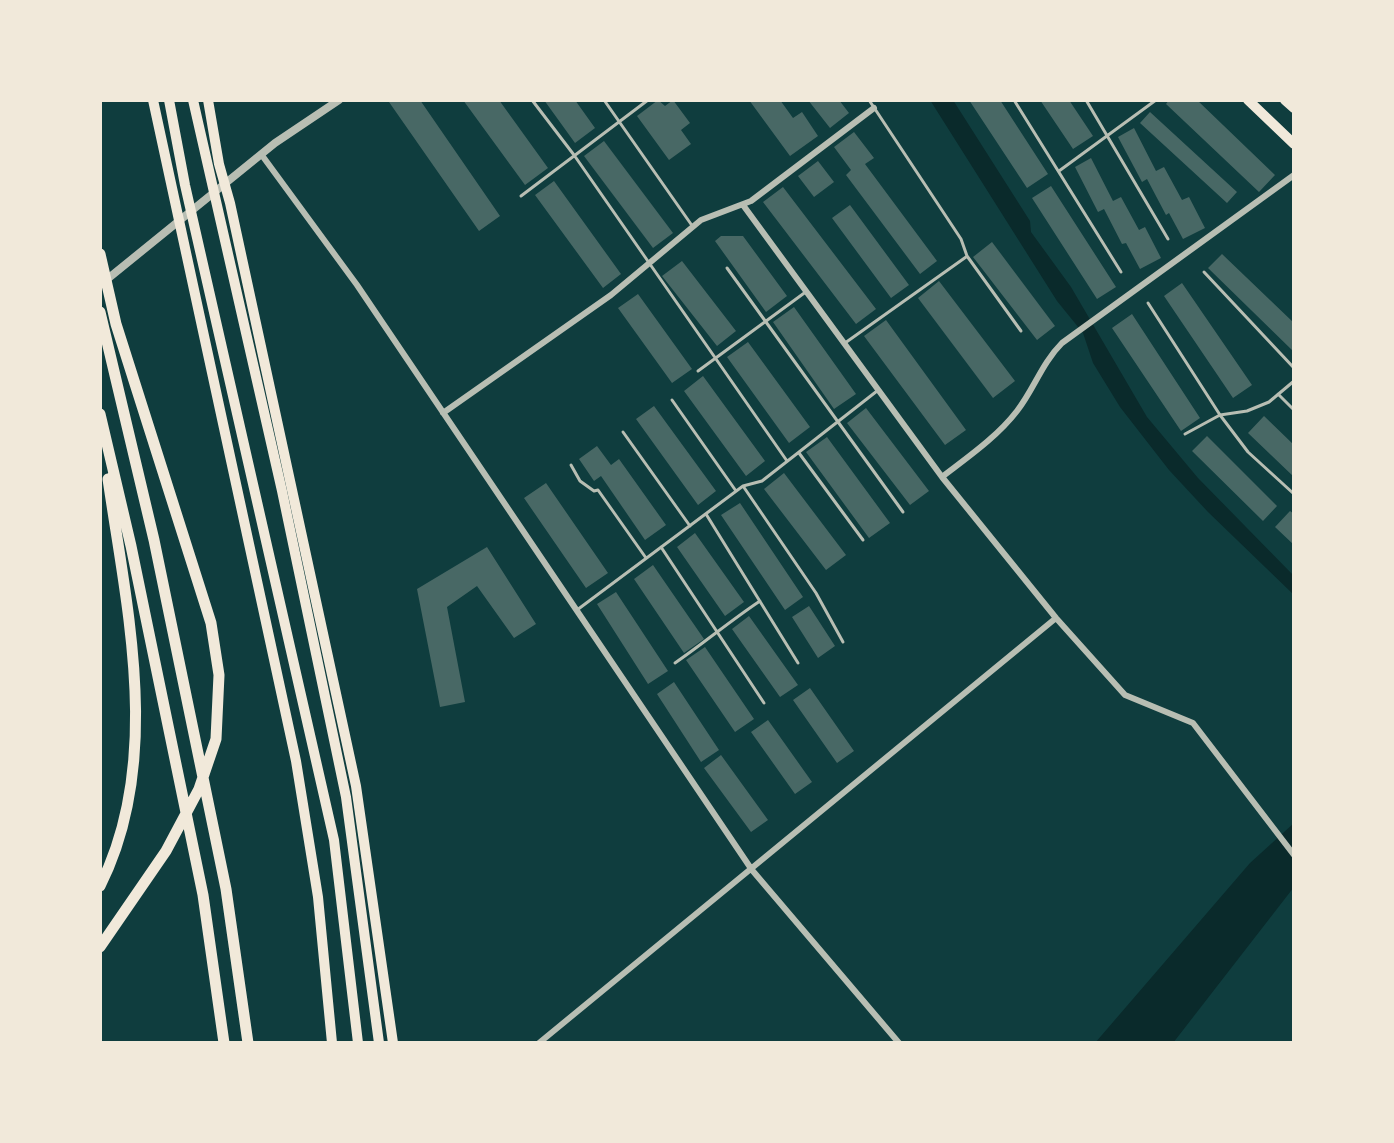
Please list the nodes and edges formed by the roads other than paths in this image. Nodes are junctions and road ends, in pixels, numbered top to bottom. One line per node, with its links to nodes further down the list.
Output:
1 (153, 100): 82 (main road)
2 (169, 100): 83 (main road)
3 (193, 100): 84 (main road)
4 (208, 100): 85 (main road)
5 (339, 100): 20 (street)
6 (532, 100): 21 (lane)
7 (604, 100): 17 (lane)
8 (648, 100): 17 (lane)
9 (869, 100): 15 (lane)
10 (1014, 100): 22 (lane)
11 (1086, 100): 18 (lane)
12 (1156, 100): 18 (lane)
13 (1248, 100): 19 (main road)
14 (1285, 100): 16 (main road)
15 (874, 108): 25 (street); 28 (lane)
16 (1294, 108)
17 (619, 121): 21 (lane); 26 (lane)
18 (1108, 135): 22 (lane); 27 (lane)
19 (1294, 144)
20 (261, 154): 34 (street); 49 (street)
21 (574, 155): 24 (lane); 30 (lane)
22 (1059, 171): 32 (lane)
23 (1294, 175): 58 (street)
24 (521, 196)
25 (743, 205): 26 (street); 35 (street)
26 (693, 227): 30 (street)
27 (1168, 239)
28 (967, 256): 39 (lane); 40 (lane)
29 (101, 257): 79 (highway)
30 (648, 263): 41 (lane); 49 (street)
31 (727, 268): 38 (lane)
32 (1121, 272)
33 (1204, 272): 42 (lane)
34 (100, 285)
35 (807, 291): 38 (lane); 40 (street)
36 (1148, 303): 50 (lane)
37 (100, 312): 81 (highway)
38 (764, 322): 41 (lane); 52 (lane)
39 (1021, 331)
40 (845, 343): 45 (street)
41 (715, 358): 43 (lane); 56 (lane)
42 (1294, 368)
43 (698, 371)
44 (1294, 381): 46 (lane)
45 (879, 389): 52 (lane); 58 (street)
46 (1278, 394): 48 (lane); 50 (lane)
47 (672, 400): 60 (lane)
48 (1294, 410)
49 (443, 413): 69 (street)
50 (1220, 415): 54 (lane); 61 (lane)
51 (100, 416): 78 (highway); 80 (highway)
52 (836, 423): 55 (lane); 62 (lane)
53 (623, 432): 64 (lane)
54 (1185, 434)
55 (798, 453): 56 (lane); 65 (lane)
56 (787, 461): 59 (lane)
57 (571, 465): 67 (lane)
58 (942, 477): 70 (street)
59 (743, 486): 60 (lane); 72 (lane)
60 (736, 491): 63 (lane)
61 (1294, 494)
62 (903, 512)
63 (706, 514): 64 (lane); 68 (lane)
64 (690, 526): 66 (lane)
65 (863, 540)
66 (661, 547): 67 (lane); 71 (lane)
67 (646, 558): 69 (lane)
68 (760, 601): 71 (lane); 74 (lane)
69 (577, 610): 77 (street)
70 (1056, 618): 76 (street); 77 (street)
71 (716, 631): 73 (lane); 75 (lane)
72 (843, 642)
73 (675, 663)
74 (798, 663)
75 (764, 703)
76 (1294, 855)
77 (752, 870): 86 (street); 87 (street)
78 (100, 886)
79 (100, 947)
80 (224, 1043)
81 (248, 1043)
82 (332, 1043)
83 (358, 1043)
84 (379, 1043)
85 (393, 1043)
86 (539, 1043)
87 (899, 1043)

